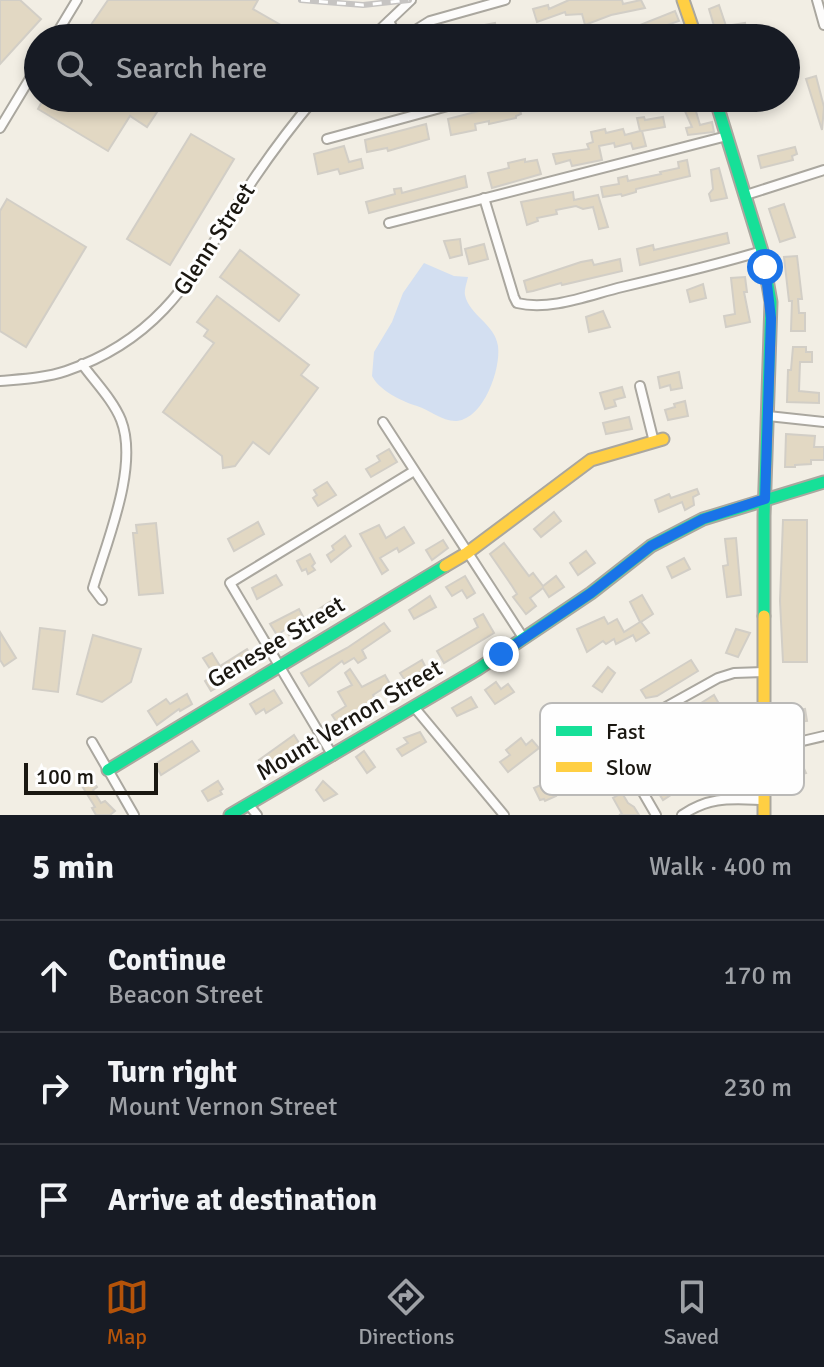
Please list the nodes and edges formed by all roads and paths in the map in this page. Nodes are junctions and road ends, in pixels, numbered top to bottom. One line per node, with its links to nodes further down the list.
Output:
1 (77, 0): 7 (street)
2 (411, 0): 6 (street)
3 (505, 0): 10 (street)
4 (683, 0): 11 (main road)
5 (817, 0): 12 (street)
6 (389, 21): 8 (street); 9 (street)
7 (62, 24)
8 (386, 24)
9 (390, 24)
10 (425, 24)
11 (691, 24)
12 (824, 25)
13 (24, 88): 17 (street)
14 (304, 112): 25 (street, Glenn Street)
15 (426, 112): 19 (street)
16 (719, 112): 18 (main road)
17 (0, 128)
18 (727, 136): 21 (main road); 22 (street)
19 (327, 139)
20 (824, 170): 21 (street)
21 (746, 195): 24 (main road)
22 (484, 198): 23 (street); 24 (street)
23 (389, 223)
24 (762, 251): 28 (main road)
25 (82, 364): 26 (street, Glenn Street); 36 (street)
26 (0, 381)
27 (640, 386): 31 (street)
28 (768, 416): 30 (street); 34 (main road)
29 (383, 422): 32 (street)
30 (824, 422)
31 (658, 440): 35 (main road, Genesee Street)
32 (414, 471): 35 (street); 38 (street)
33 (824, 482): 34 (main road, Mount Vernon Street)
34 (765, 499): 37 (main road, Mount Vernon Street); 39 (main road)
35 (467, 553): 37 (street); 38 (main road, Genesee Street)
36 (102, 600)
37 (524, 639): 42 (main road, Mount Vernon Street)
38 (279, 666): 46 (street); 47 (main road, Genesee Street)
39 (764, 672): 40 (street); 41 (main road)
40 (673, 703)
41 (764, 703)
42 (414, 707): 46 (main road, Mount Vernon Street); 55 (street)
43 (824, 736): 44 (street)
44 (804, 741)
45 (92, 742): 47 (street)
46 (333, 756): 51 (main road, Mount Vernon Street)
47 (108, 770): 52 (street)
48 (644, 795): 56 (street)
49 (764, 795): 50 (main road)
50 (764, 800): 57 (street); 58 (main road)
51 (248, 804): 53 (main road, Mount Vernon Street); 54 (street)
52 (134, 815)
53 (230, 815)
54 (257, 815)
55 (504, 815)
56 (656, 815)
57 (682, 815)
58 (764, 815)

